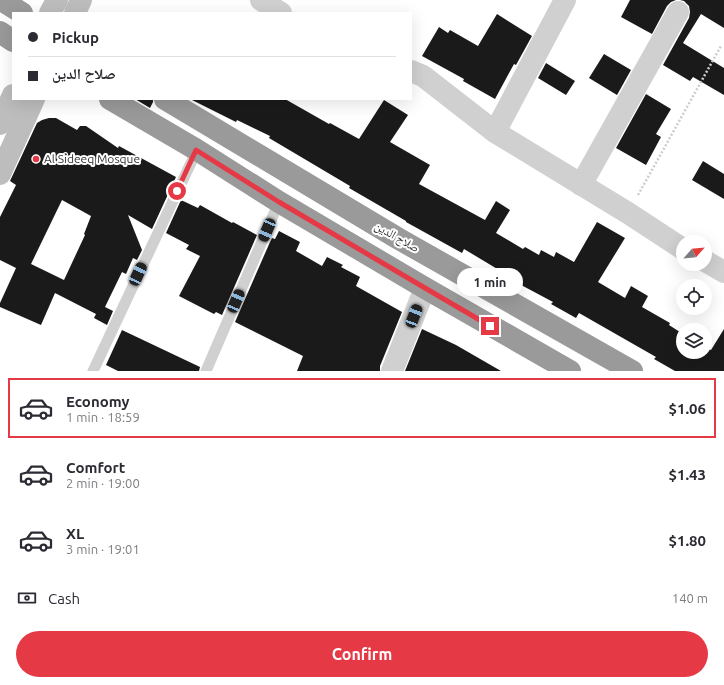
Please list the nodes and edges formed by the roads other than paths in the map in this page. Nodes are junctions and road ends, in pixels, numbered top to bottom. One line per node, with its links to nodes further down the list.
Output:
1 (1, 0): 6 (highway)
2 (57, 0): 7 (street)
3 (81, 0): 8 (street)
4 (261, 0): 9 (street)
5 (565, 0): 19 (street)
6 (20, 12)
7 (51, 12)
8 (75, 12)
9 (279, 12)
10 (678, 12): 22 (street)
11 (0, 32): 12 (highway)
12 (12, 39)
13 (412, 71): 19 (street)
14 (12, 97): 18 (street)
15 (34, 100): 21 (street)
16 (112, 100): 20 (highway)
17 (167, 100): 32 (highway, صلاح الدين)
18 (0, 124)
19 (495, 132): 22 (street)
20 (196, 150): 23 (highway); 28 (lane)
21 (0, 174)
22 (581, 185): 24 (street)
23 (279, 202): 27 (highway); 29 (lane)
24 (676, 244)
25 (712, 265): 26 (street)
26 (724, 272)
27 (425, 288): 30 (street); 31 (highway)
28 (93, 371)
29 (206, 371)
30 (392, 371)
31 (570, 371)
32 (632, 371)

